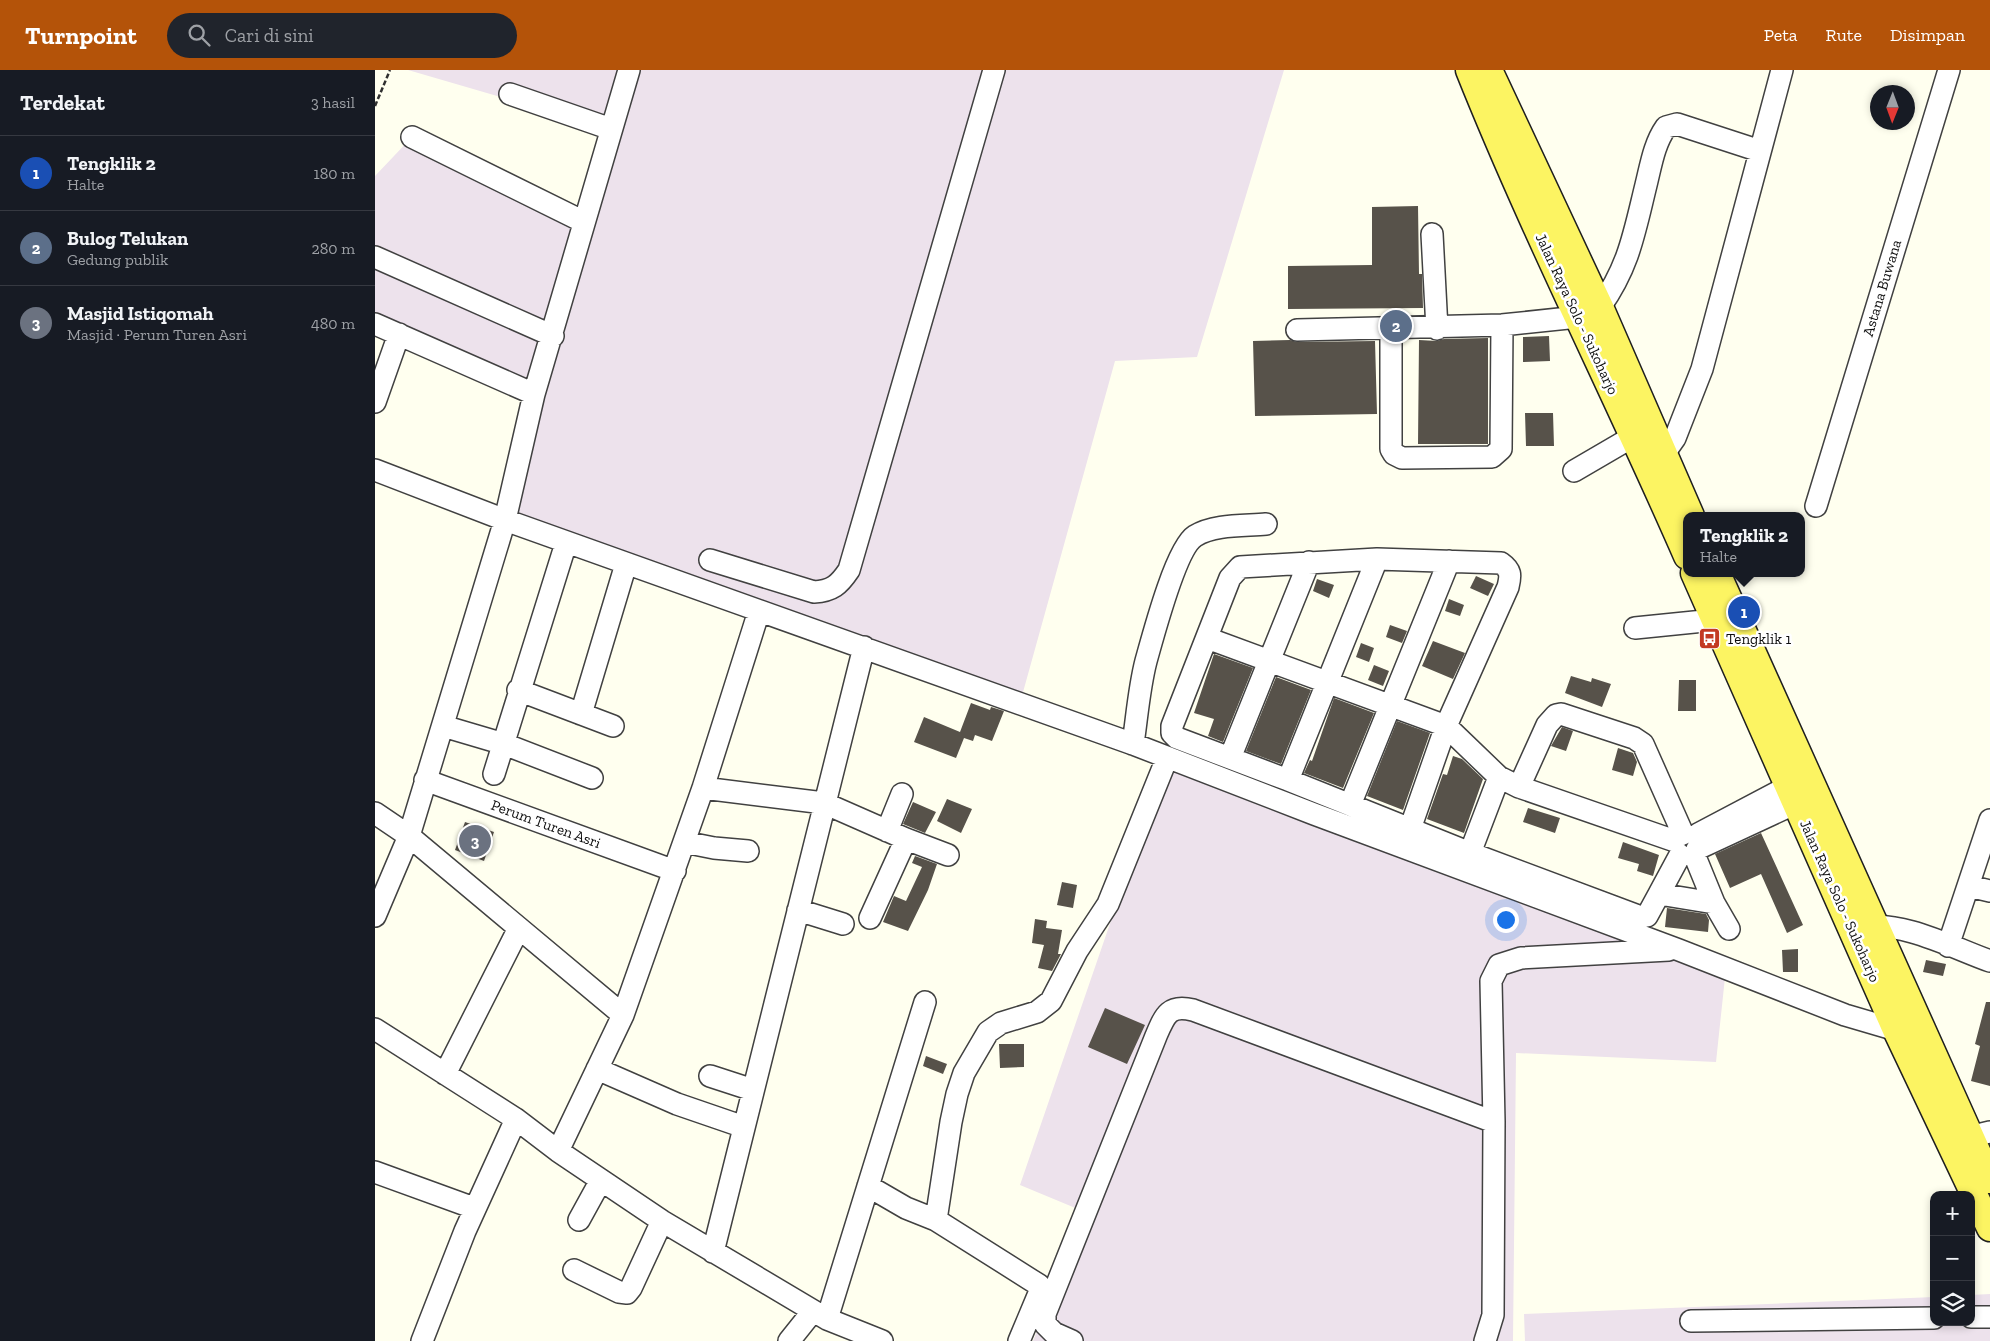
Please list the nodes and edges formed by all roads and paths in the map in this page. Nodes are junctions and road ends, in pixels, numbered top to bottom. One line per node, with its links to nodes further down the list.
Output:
1 (390, 70): 9 (path)
2 (629, 70): 10 (street)
3 (994, 70): 36 (street)
4 (1469, 70): 16 (main road, Jalan Raya Solo - Sukoharjo)
5 (1489, 70): 16 (main road, Jalan Raya Solo - Sukoharjo)
6 (1782, 70): 12 (street)
7 (1949, 70): 29 (street, Astana Buwana)
8 (510, 94): 10 (street)
9 (375, 106)
10 (611, 129): 13 (street)
11 (412, 137): 13 (street)
12 (1760, 151): 16 (street); 26 (street)
13 (584, 222): 23 (street)
14 (1432, 234): 19 (street)
15 (375, 257): 23 (street)
16 (1589, 312): 18 (street); 26 (main road, Jalan Raya Solo - Sukoharjo)
17 (375, 324): 22 (street)
18 (1502, 325): 19 (street); 20 (street)
19 (1437, 328): 20 (street)
20 (1391, 329): 21 (street)
21 (1297, 330)
22 (399, 334): 24 (street); 25 (street)
23 (553, 336): 24 (street)
24 (534, 394): 31 (street)
25 (375, 402)
26 (1648, 443): 28 (street); 30 (main road, Jalan Raya Solo - Sukoharjo); 34 (main road, Jalan Raya Solo - Sukoharjo)
27 (375, 470): 31 (street)
28 (1574, 471)
29 (1816, 506)
30 (1689, 512)
31 (505, 520): 33 (street); 52 (street)
32 (1266, 524): 56 (street)
33 (566, 543): 39 (street); 49 (street, Perum Turen Asri)
34 (1683, 544)
35 (1377, 559): 37 (street); 38 (street); 48 (street)
36 (710, 560)
37 (1449, 561): 50 (street); 54 (street)
38 (1309, 562): 45 (street); 47 (street)
39 (626, 564): 42 (street); 51 (street)
40 (1696, 577): 43 (main road, Jalan Raya Solo - Sukoharjo)
41 (1719, 577): 89 (main road, Jalan Raya Solo - Sukoharjo)
42 (759, 611): 46 (street); 65 (street)
43 (1714, 620): 44 (street); 67 (main road, Jalan Raya Solo - Sukoharjo)
44 (1635, 628)
45 (1207, 638): 47 (street); 58 (street)
46 (864, 647): 56 (street); 68 (street)
47 (1268, 661): 48 (street); 58 (street)
48 (1328, 683): 50 (street); 63 (street)
49 (518, 690): 51 (street); 55 (street, Perum Turen Asri)
50 (1389, 705): 54 (street); 69 (street)
51 (581, 714): 53 (street)
52 (443, 726): 55 (street); 62 (street)
53 (613, 726)
54 (1446, 726): 61 (street); 72 (street)
55 (504, 744): 59 (street, Perum Turen Asri); 60 (street)
56 (1133, 744): 57 (street)
57 (1167, 758): 93 (street); 114 (street)
58 (1230, 758): 63 (street)
59 (493, 774)
60 (592, 778)
61 (1499, 778): 64 (street); 78 (street)
62 (425, 780): 74 (street); 80 (street, Perum Turen Asri)
63 (1288, 780): 69 (street)
64 (1519, 787): 76 (street); 76 (street)
65 (703, 788): 68 (street); 75 (street)
66 (902, 794): 73 (street)
67 (1793, 795): 76 (street); 89 (main road, Jalan Raya Solo - Sukoharjo)
68 (824, 804): 73 (street); 86 (street)
69 (1350, 805): 72 (street)
70 (375, 813): 74 (street)
71 (1990, 822): 81 (street)
72 (1409, 828): 78 (street)
73 (896, 835): 79 (street); 87 (street)
74 (409, 836): 84 (street); 91 (street)
75 (684, 842): 77 (street); 80 (street)
76 (1687, 845): 83 (street); 85 (street)
77 (748, 851)
78 (1470, 853): 83 (street)
79 (948, 855)
80 (671, 870): 96 (street)
81 (1969, 886): 82 (street); 92 (street)
82 (1990, 891)
83 (1659, 894): 85 (street)
84 (378, 902)
85 (1714, 902): 90 (street)
86 (798, 910): 88 (street); 102 (street)
87 (871, 918)
88 (843, 924)
89 (1865, 928): 92 (street); 98 (main road, Jalan Raya Solo - Sukoharjo)
90 (1729, 929)
91 (518, 930): 96 (street); 100 (street)
92 (1948, 946): 94 (street)
93 (1679, 950): 98 (street); 104 (street)
94 (1990, 961)
95 (925, 1002): 111 (street)
96 (623, 1015): 99 (street)
97 (375, 1029): 100 (street)
98 (1909, 1030): 106 (main road, Jalan Raya Solo - Sukoharjo); 116 (main road, Jalan Raya Solo - Sukoharjo)
99 (597, 1069): 105 (street); 107 (street)
100 (445, 1074): 103 (street)
101 (710, 1076): 102 (street)
102 (753, 1090): 105 (street)
103 (516, 1119): 107 (street); 112 (street)
104 (1494, 1122): 128 (street); 129 (street)
105 (744, 1127): 117 (street)
106 (1979, 1135): 110 (main road, Jalan Raya Solo - Sukoharjo)
107 (558, 1151): 109 (street)
108 (375, 1172): 112 (street)
109 (601, 1180): 113 (street); 115 (street)
110 (1990, 1180)
111 (868, 1186): 114 (street); 119 (street)
112 (474, 1208): 124 (street)
113 (579, 1220)
114 (936, 1220): 127 (street)
115 (662, 1221): 117 (street); 118 (street)
116 (1990, 1228)
117 (713, 1252): 119 (street)
118 (574, 1270)
119 (820, 1315): 125 (street); 126 (street)
120 (1990, 1317): 122 (street)
121 (1930, 1318): 123 (street)
122 (1975, 1318)
123 (1691, 1321)
124 (422, 1341)
125 (789, 1341)
126 (882, 1341)
127 (1019, 1341)
128 (1072, 1341)
129 (1485, 1341)

